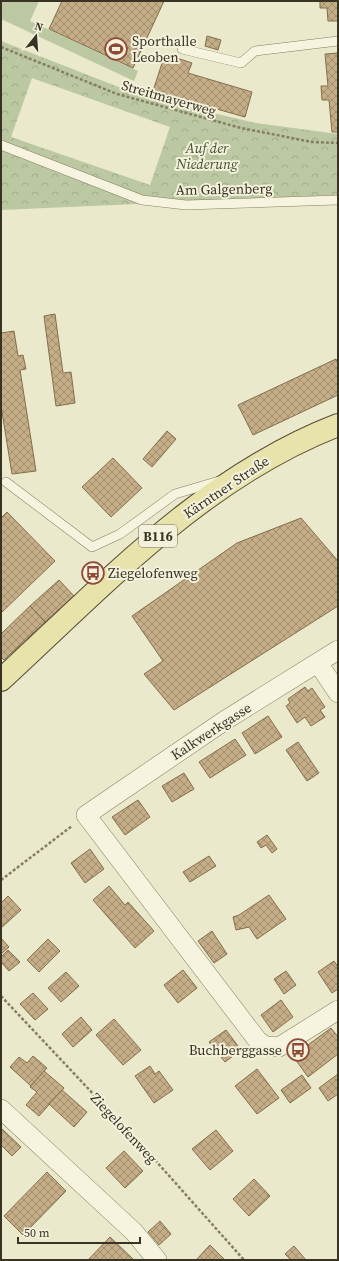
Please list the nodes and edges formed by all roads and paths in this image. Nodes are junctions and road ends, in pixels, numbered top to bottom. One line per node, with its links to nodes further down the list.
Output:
1 (338, 41): 3 (lane)
2 (1, 47): 4 (path, Streitmayerweg)
3 (182, 49)
4 (338, 143)
5 (1, 145): 6 (lane, Am Galgenberg)
6 (338, 200)
7 (338, 425): 8 (main road, Kärntner Straße / B116)
8 (240, 475): 9 (lane); 12 (main road, Kärntner Straße / B116)
9 (6, 482)
10 (338, 650): 11 (street, Kalkwerkgasse)
11 (318, 663): 13 (street); 14 (street, Kalkwerkgasse)
12 (1, 680)
13 (338, 693)
14 (86, 815): 15 (path); 17 (street)
15 (1, 880)
16 (2, 997): 20 (path, Ziegelofenweg)
17 (338, 1010)
18 (1, 1109): 19 (street)
19 (157, 1260)
20 (244, 1260)

